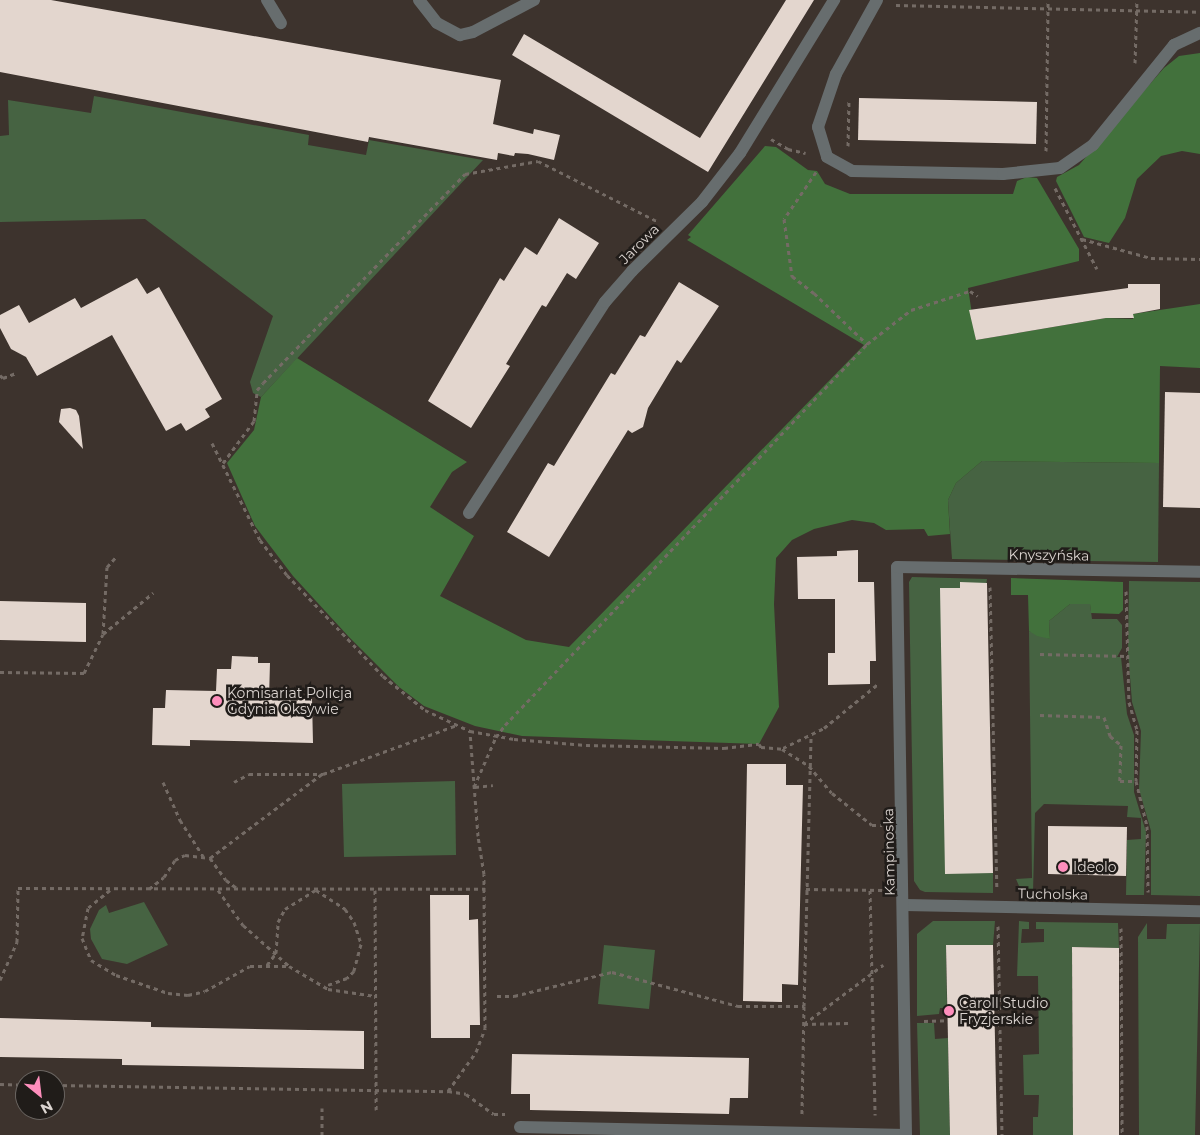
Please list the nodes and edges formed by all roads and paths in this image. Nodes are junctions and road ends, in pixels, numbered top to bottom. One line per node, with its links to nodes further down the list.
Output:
1 (267, 0): 11 (street)
2 (419, 0): 3 (street)
3 (534, 0)
4 (834, 0): 20 (street, Jarowa)
5 (1048, 0): 8 (path)
6 (1137, 0): 9 (path)
7 (882, 2): 8 (path); 18 (street)
8 (1048, 9): 9 (path); 16 (path)
9 (1137, 10): 10 (path); 13 (path)
10 (1200, 12)
11 (281, 23)
12 (1200, 33): 19 (street)
13 (1134, 72)
14 (850, 90): 18 (path)
15 (1036, 154): 16 (path)
16 (1046, 154): 17 (path)
17 (1052, 154)
18 (826, 157): 19 (street); 25 (path)
19 (1046, 172): 21 (path)
20 (675, 229): 29 (path); 30 (street, Jarowa)
21 (1082, 238): 22 (path); 23 (path)
22 (1200, 259)
23 (1097, 269)
24 (978, 296): 25 (path)
25 (868, 344): 46 (path)
26 (16, 373): 27 (path)
27 (0, 376)
28 (212, 443): 29 (path)
29 (223, 463): 43 (path)
30 (469, 513)
31 (116, 558): 37 (path)
32 (897, 568): 33 (street, Knyszyńska); 40 (street, Kampinoska)
33 (989, 569): 34 (street, Knyszyńska); 68 (path)
34 (1126, 571): 35 (street, Knyszyńska); 39 (path)
35 (1200, 572)
36 (153, 593): 37 (path)
37 (103, 634): 41 (path)
38 (1040, 654): 39 (path)
39 (1127, 656): 50 (path)
40 (899, 665): 45 (path); 55 (street, Kampinoska)
41 (0, 672)
42 (1040, 715): 50 (path)
43 (457, 725): 44 (path); 49 (path)
44 (470, 730): 46 (path); 54 (path)
45 (811, 735): 47 (path); 48 (path)
46 (496, 737): 47 (path); 54 (path)
47 (782, 749): 48 (path)
48 (809, 766): 55 (path); 62 (path)
49 (322, 774): 52 (path); 57 (path)
50 (1136, 781): 69 (path)
51 (163, 782): 56 (path)
52 (234, 782)
53 (493, 785): 54 (path)
54 (474, 787): 61 (path)
55 (903, 824): 67 (street, Kampinoska)
56 (203, 856): 57 (path); 59 (path)
57 (210, 858): 60 (path)
58 (111, 889): 59 (path); 76 (path); 79 (path)
59 (149, 889): 63 (path)
60 (239, 889): 63 (path); 64 (path)
61 (485, 889): 65 (path); 91 (path)
62 (806, 889): 66 (path); 83 (path)
63 (217, 890): 75 (path)
64 (316, 890): 65 (path); 75 (path); 80 (path)
65 (375, 890): 81 (path)
66 (870, 890): 67 (path); 78 (path)
67 (905, 891): 70 (street, Kampinoska)
68 (997, 895)
69 (1148, 897)
70 (905, 905): 71 (street, Tucholska); 74 (street, Kampinoska)
71 (1200, 911)
72 (998, 918): 103 (path)
73 (1121, 920): 104 (path)
74 (905, 951): 78 (path); 98 (street, Kampinoska)
75 (276, 953): 76 (path); 77 (path)
76 (267, 966): 77 (path)
77 (289, 966): 80 (path)
78 (872, 972): 87 (path); 97 (path)
79 (0, 980)
80 (324, 986): 81 (path)
81 (375, 996): 92 (path)
82 (497, 996): 83 (path)
83 (804, 1006): 87 (path)
84 (948, 1020): 85 (path)
85 (922, 1022)
86 (848, 1023): 87 (path)
87 (803, 1024): 99 (path)
88 (0, 1084): 89 (path)
89 (15, 1084)
90 (65, 1085): 92 (path)
91 (448, 1091): 92 (path); 95 (path)
92 (375, 1092): 94 (path)
93 (322, 1108): 101 (path)
94 (376, 1110)
95 (511, 1115)
96 (866, 1118): 97 (path)
97 (875, 1118): 98 (path)
98 (906, 1118): 102 (street, Kampinoska)
99 (802, 1119)
100 (520, 1127): 102 (street)
101 (322, 1135)
102 (906, 1135)
103 (1002, 1135)
104 (1122, 1135)

